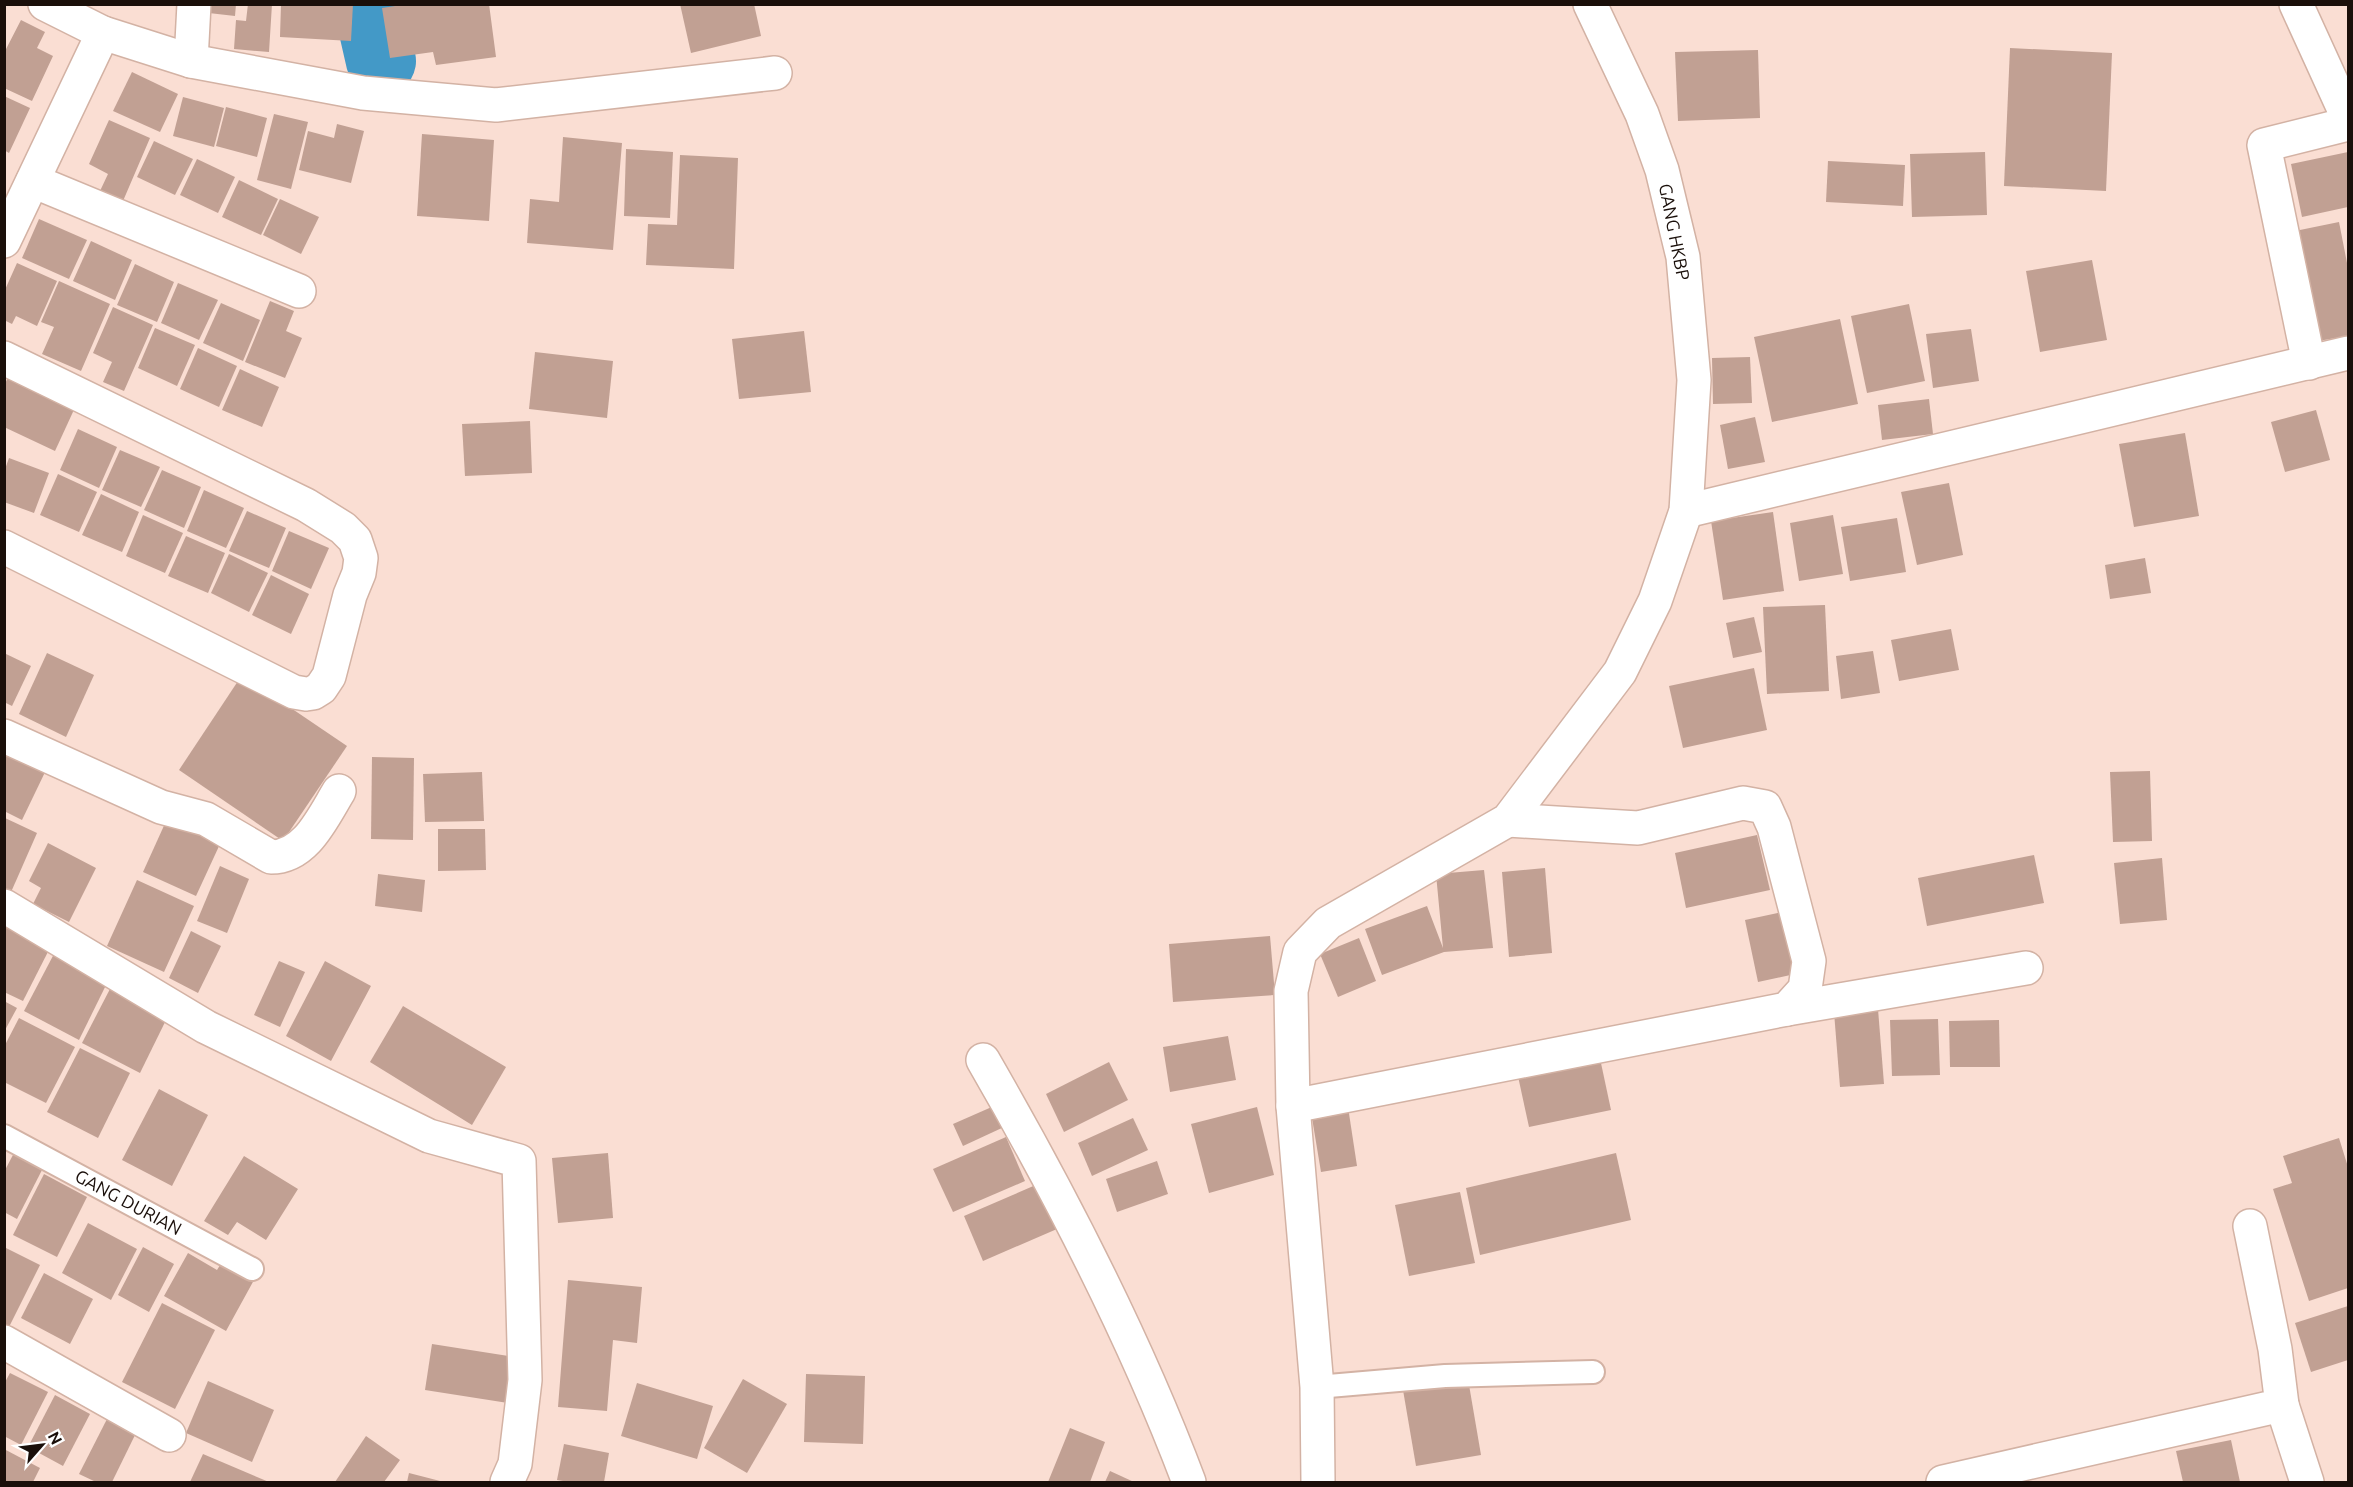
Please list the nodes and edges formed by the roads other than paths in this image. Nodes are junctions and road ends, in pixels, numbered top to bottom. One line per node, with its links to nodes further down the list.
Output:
1 (45, 4): 5 (street)
2 (194, 4): 6 (street)
3 (1590, 4): 16 (street, GANG HKBP)
4 (2296, 4): 8 (street)
5 (103, 33): 6 (street); 10 (street)
6 (191, 61): 7 (street)
7 (775, 73)
8 (2349, 118)
9 (2349, 123): 15 (street)
10 (21, 189): 11 (street); 12 (street)
11 (4, 241)
12 (299, 291)
13 (2349, 353): 15 (street)
14 (4, 358): 17 (street)
15 (2309, 363): 16 (street)
16 (1686, 511): 20 (street, GANG HKBP)
17 (4, 547)
18 (4, 736): 19 (street)
19 (339, 791)
20 (1508, 820): 23 (street); 25 (street)
21 (4, 906): 34 (street)
22 (2026, 968): 23 (street)
23 (1786, 1009): 25 (street)
24 (983, 1060): 35 (street)
25 (1293, 1106): 31 (street)
26 (4, 1136): 28 (lane, GANG DURIAN)
27 (2250, 1226): 32 (street)
28 (252, 1269)
29 (4, 1342): 33 (street)
30 (1593, 1372): 31 (lane)
31 (1317, 1387): 36 (street)
32 (2282, 1405): 37 (street); 38 (street)
33 (169, 1435)
34 (507, 1482)
35 (1189, 1482)
36 (1318, 1482)
37 (1943, 1482)
38 (2307, 1482)

